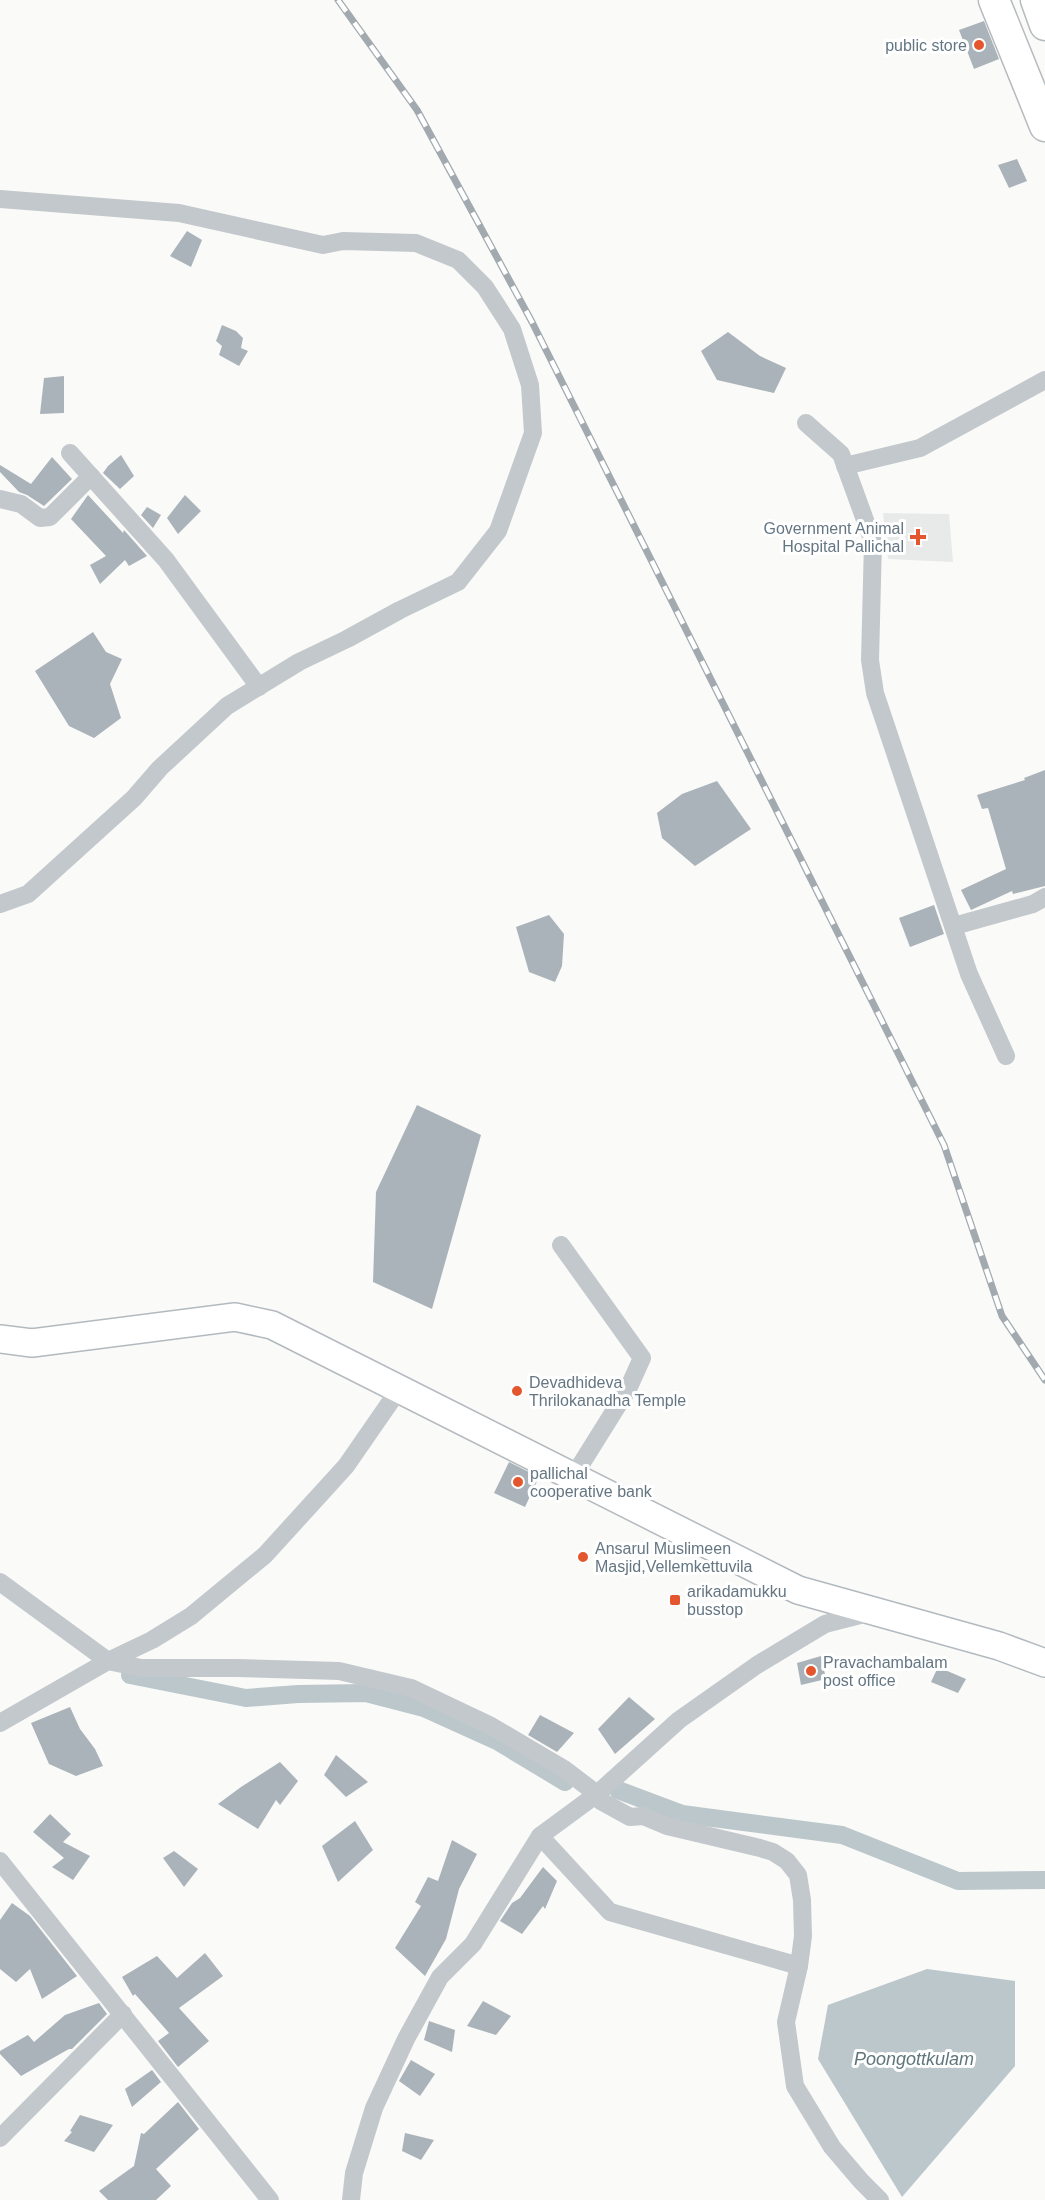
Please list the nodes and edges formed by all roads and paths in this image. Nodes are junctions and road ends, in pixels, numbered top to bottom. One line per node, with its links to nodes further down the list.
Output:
1 (994, 0): 4 (main road)
2 (1036, 0): 3 (main road)
3 (1045, 26)
4 (1045, 126)
5 (0, 199): 12 (street)
6 (1045, 380): 9 (street)
7 (806, 423): 9 (street)
8 (70, 453): 10 (street)
9 (845, 466): 15 (street)
10 (91, 476): 11 (street); 12 (street)
11 (0, 499)
12 (259, 687): 14 (street)
13 (1045, 897): 15 (street)
14 (0, 904)
15 (954, 926): 16 (street)
16 (1006, 1056)
17 (561, 1245): 20 (street)
18 (0, 1339): 19 (street)
19 (400, 1388): 20 (street); 23 (street)
20 (573, 1477): 22 (street)
21 (0, 1582): 23 (street)
22 (875, 1611): 24 (street); 26 (street)
23 (108, 1661): 25 (street); 26 (street)
24 (1045, 1664)
25 (0, 1723)
26 (597, 1794): 27 (street); 29 (street)
27 (540, 1836): 29 (street); 33 (street)
28 (0, 1861): 30 (street)
29 (799, 1966): 34 (street)
30 (123, 2014): 31 (street); 32 (street)
31 (0, 2138)
32 (270, 2200)
33 (351, 2200)
34 (880, 2200)

